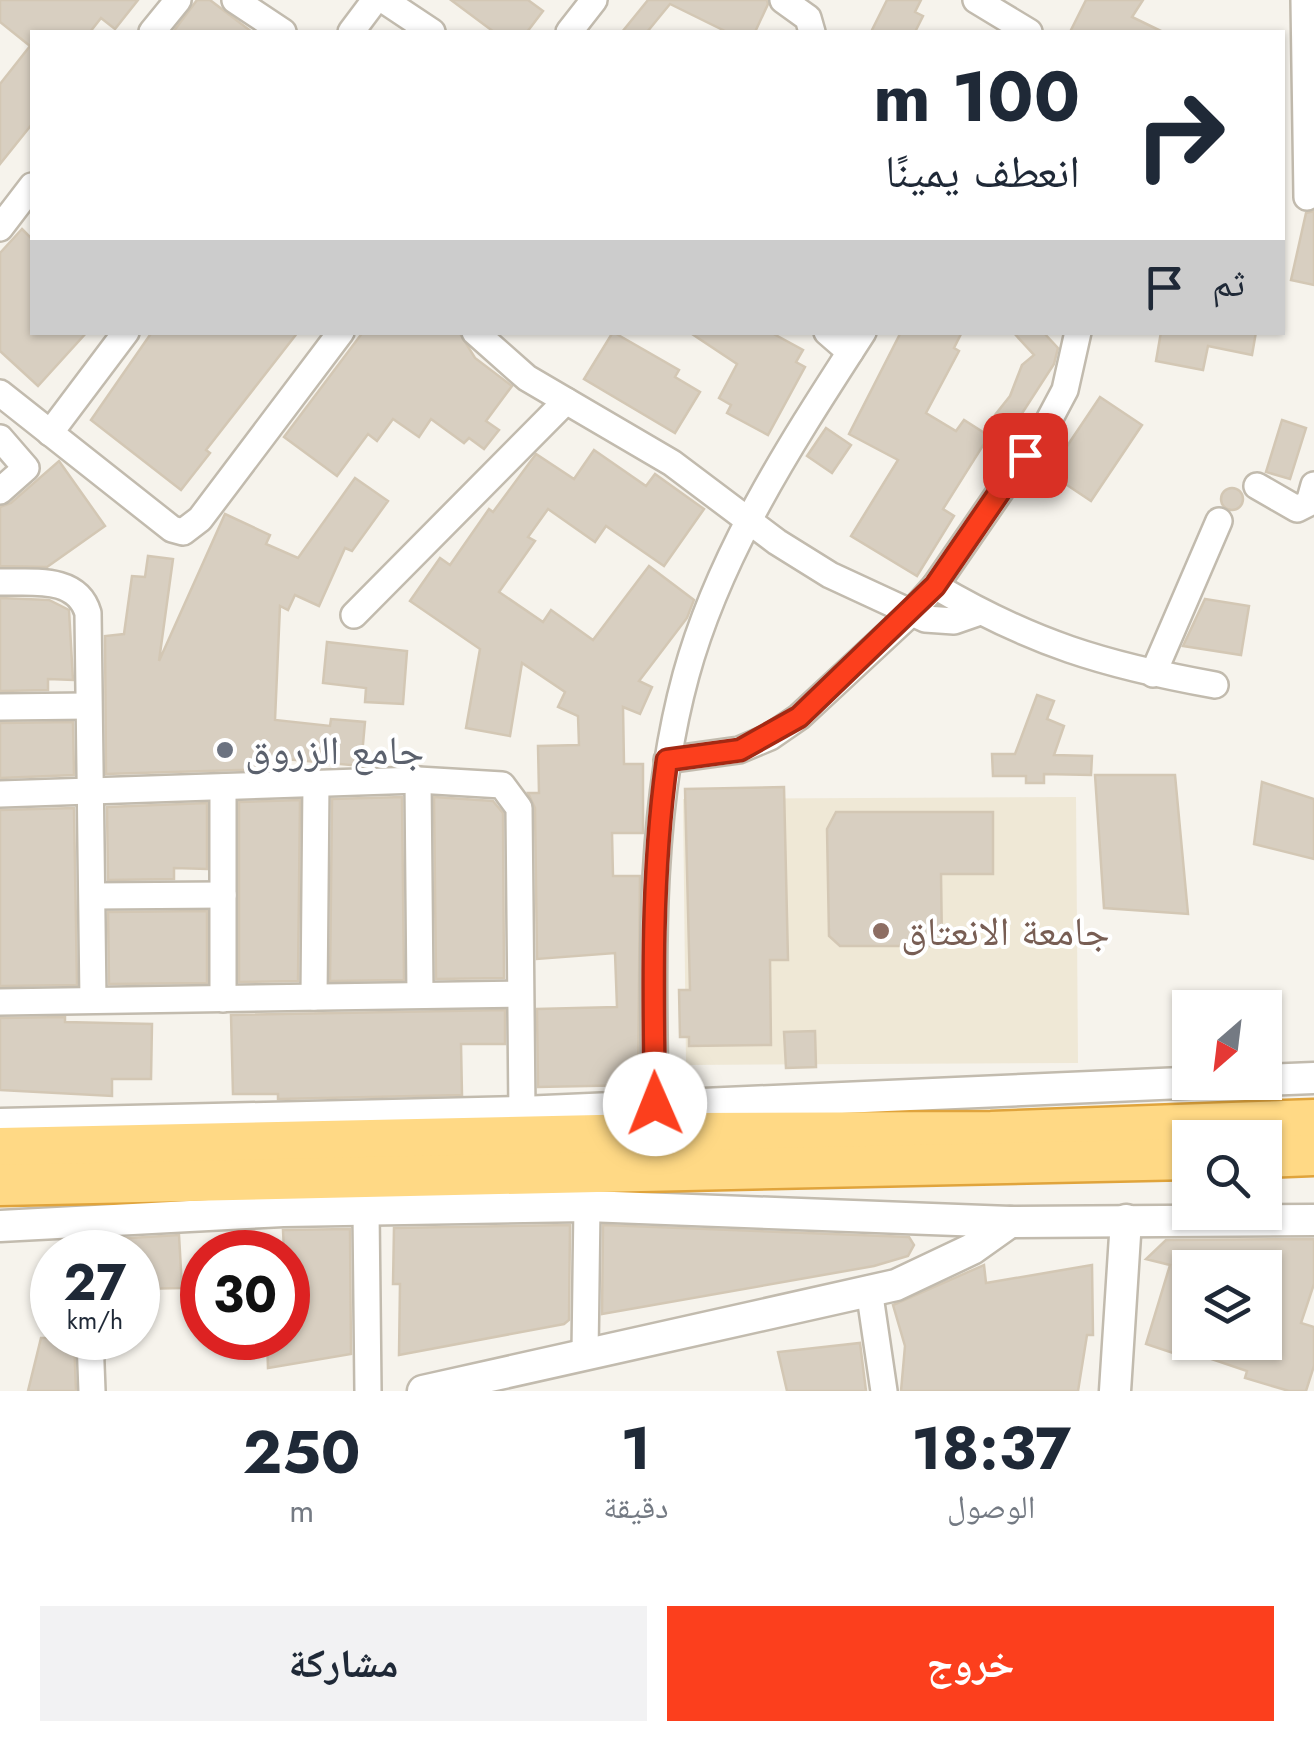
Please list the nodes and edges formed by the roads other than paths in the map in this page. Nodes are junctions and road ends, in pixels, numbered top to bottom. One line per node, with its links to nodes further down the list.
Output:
1 (178, 0): 9 (street)
2 (375, 0): 11 (street)
3 (384, 0): 12 (street)
4 (594, 0): 13 (street)
5 (784, 0): 14 (street)
6 (976, 0): 15 (street)
7 (1304, 0): 16 (street)
8 (250, 4): 10 (street)
9 (154, 30)
10 (281, 30)
11 (352, 30)
12 (429, 30)
13 (571, 30)
14 (811, 30)
15 (1026, 30)
16 (1309, 43): 19 (street)
17 (1285, 184): 19 (street)
18 (30, 189): 20 (street)
19 (1311, 200)
20 (0, 228)
21 (124, 335): 28 (street)
22 (339, 335): 28 (street)
23 (478, 335): 27 (street)
24 (1077, 335): 36 (street)
25 (857, 342): 33 (street)
26 (0, 394): 28 (street)
27 (566, 401): 33 (street); 39 (street)
28 (50, 433)
29 (0, 438): 32 (street)
30 (1257, 486): 31 (street)
31 (1314, 486)
32 (0, 491)
33 (749, 519): 38 (street); 44 (street)
34 (1220, 521): 40 (street)
35 (0, 582): 43 (street)
36 (935, 586): 37 (street); 38 (street)
37 (980, 612): 38 (street); 40 (street)
38 (911, 613): 44 (street)
39 (354, 615)
40 (1153, 674): 41 (street)
41 (1215, 685)
42 (0, 706): 43 (street)
43 (88, 706): 48 (street)
44 (667, 760): 61 (street)
45 (418, 780): 46 (street); 52 (street); 53 (street)
46 (316, 783): 47 (street); 54 (street)
47 (223, 786): 48 (street); 50 (street)
48 (89, 791): 49 (street); 51 (street)
49 (0, 794)
50 (223, 895): 51 (street); 55 (street)
51 (92, 896): 56 (street)
52 (520, 994): 53 (street); 62 (street)
53 (420, 996): 54 (street)
54 (314, 997): 55 (street)
55 (223, 998): 56 (street)
56 (92, 1000): 57 (street)
57 (0, 1002)
58 (1314, 1078): 59 (street)
59 (1282, 1079)
60 (1172, 1083): 61 (street)
61 (655, 1104): 62 (street)
62 (522, 1112): 65 (street)
63 (1314, 1120): 65 (highway)
64 (0, 1124): 66 (street)
65 (383, 1129): 66 (highway)
66 (244, 1131): 67 (highway)
67 (0, 1148)
68 (1314, 1155): 69 (highway)
69 (1282, 1156)
70 (1172, 1160): 71 (highway)
71 (0, 1184)
72 (587, 1206): 73 (street); 77 (street); 81 (street)
73 (366, 1211): 74 (street); 84 (street)
74 (84, 1220): 78 (street); 79 (street)
75 (1126, 1220): 76 (street); 77 (street); 87 (street)
76 (1314, 1220)
77 (1010, 1222): 80 (street)
78 (0, 1226)
79 (85, 1230)
80 (869, 1290): 81 (street); 86 (street)
81 (584, 1354): 85 (street)
82 (91, 1360): 83 (street)
83 (92, 1391)
84 (368, 1391)
85 (423, 1391)
86 (884, 1391)
87 (1115, 1391)

